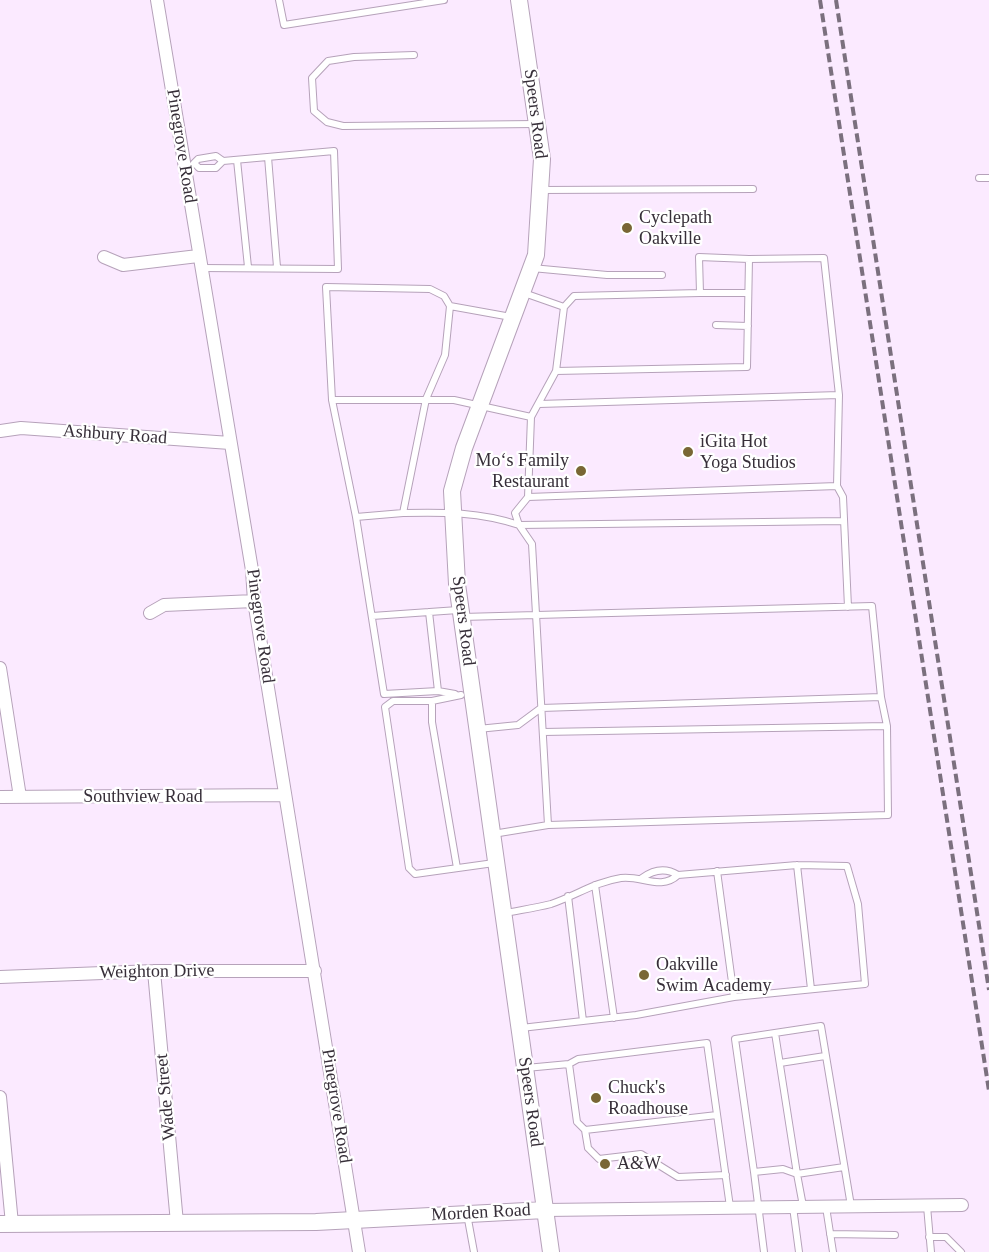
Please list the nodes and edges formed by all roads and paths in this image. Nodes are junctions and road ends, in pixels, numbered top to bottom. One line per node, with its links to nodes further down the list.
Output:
1 (157, 0): 10 (street, Pinegrove Road)
2 (279, 0): 3 (lane)
3 (444, 0)
4 (519, 0): 6 (main road, Speers Road)
5 (414, 55): 6 (lane)
6 (537, 124): 14 (main road, Speers Road)
7 (268, 157): 8 (lane); 19 (lane); 19 (lane)
8 (237, 160): 9 (lane); 18 (lane)
9 (223, 161): 10 (lane); 10 (lane)
10 (189, 164): 17 (street, Pinegrove Road)
11 (979, 178): 12 (lane)
12 (989, 178)
13 (753, 189): 14 (lane)
14 (540, 190): 20 (main road, Speers Road)
15 (105, 257): 17 (street)
16 (749, 258): 23 (lane); 24 (lane); 31 (lane)
17 (199, 262): 18 (lane); 38 (street, Pinegrove Road)
18 (248, 267): 19 (lane)
19 (277, 267)
20 (532, 267): 21 (lane); 22 (main road, Speers Road)
21 (662, 275)
22 (523, 292): 26 (lane); 27 (main road, Speers Road)
23 (700, 293): 24 (lane); 26 (lane)
24 (748, 293): 29 (lane)
25 (450, 306): 27 (lane); 32 (lane); 33 (lane)
26 (564, 307): 30 (lane)
27 (514, 318): 35 (main road, Speers Road)
28 (716, 325): 29 (lane)
29 (748, 326): 30 (lane)
30 (556, 371): 34 (lane)
31 (839, 395): 34 (lane); 39 (lane)
32 (426, 399): 33 (lane); 35 (lane); 42 (lane)
33 (332, 400): 43 (lane)
34 (538, 404): 36 (lane)
35 (481, 407): 36 (lane); 41 (main road, Speers Road)
36 (531, 417): 40 (lane)
37 (0, 431): 38 (street, Ashbury Road)
38 (230, 443): 46 (street, Pinegrove Road)
39 (837, 486): 40 (lane); 44 (lane)
40 (528, 497): 45 (lane)
41 (453, 512): 42 (lane); 45 (lane); 50 (main road, Speers Road)
42 (404, 513): 43 (lane)
43 (356, 517): 52 (lane)
44 (844, 521): 45 (lane); 47 (lane)
45 (519, 525): 51 (lane)
46 (254, 601): 49 (street); 62 (street, Pinegrove Road)
47 (848, 607): 51 (lane); 56 (lane)
48 (429, 612): 50 (lane); 52 (lane); 54 (lane)
49 (150, 613)
50 (461, 613): 51 (lane); 55 (main road, Speers Road)
51 (536, 615): 58 (lane)
52 (372, 616): 54 (lane)
53 (0, 668): 64 (street)
54 (438, 691): 55 (lane)
55 (466, 695): 57 (lane); 60 (main road, Speers Road)
56 (881, 697): 58 (lane); 59 (lane)
57 (432, 701): 69 (lane); 69 (lane)
58 (541, 708): 60 (lane); 61 (lane)
59 (887, 726): 61 (lane); 65 (lane)
60 (478, 729): 66 (main road, Speers Road)
61 (543, 732): 65 (lane)
62 (285, 795): 64 (street, Southview Road); 77 (street, Pinegrove Road)
63 (0, 797): 64 (street, Southview Road)
64 (20, 797)
65 (548, 825): 66 (lane)
66 (493, 834): 67 (main road, Speers Road)
67 (497, 862): 69 (lane); 75 (main road, Speers Road)
68 (797, 865): 70 (lane); 79 (lane); 79 (lane)
69 (457, 868)
70 (717, 871): 71 (lane); 80 (lane)
71 (678, 875): 72 (lane); 72 (lane)
72 (642, 878): 73 (lane)
73 (595, 885): 74 (lane); 81 (lane)
74 (568, 896): 75 (lane); 82 (lane)
75 (504, 913): 83 (main road, Speers Road)
76 (154, 971): 77 (street, Weighton Drive); 78 (street, Weighton Drive); 106 (street, Wade Street)
77 (315, 971): 105 (street, Pinegrove Road)
78 (0, 977)
79 (811, 989): 80 (lane)
80 (734, 997): 81 (lane)
81 (614, 1018): 82 (lane)
82 (583, 1021): 83 (lane)
83 (520, 1029): 88 (main road, Speers Road)
84 (775, 1033): 85 (lane); 86 (lane); 93 (lane)
85 (825, 1056): 86 (lane); 92 (lane)
86 (780, 1063): 94 (lane)
87 (569, 1065): 88 (lane); 90 (lane); 91 (lane)
88 (526, 1068): 103 (main road, Speers Road)
89 (0, 1097): 107 (street)
90 (717, 1115): 91 (lane); 95 (lane)
91 (585, 1130): 95 (lane)
92 (844, 1167): 94 (lane); 100 (lane)
93 (754, 1172): 94 (lane); 102 (lane)
94 (797, 1174): 98 (lane)
95 (726, 1175): 101 (lane)
96 (927, 1205): 97 (street, Morden Road); 100 (street, Morden Road); 110 (lane)
97 (962, 1205)
98 (798, 1206): 99 (street, Morden Road); 102 (street, Morden Road); 115 (lane)
99 (826, 1206): 100 (street, Morden Road); 108 (lane)
100 (851, 1206)
101 (730, 1207): 102 (street, Morden Road); 103 (street, Morden Road)
102 (757, 1207): 114 (lane)
103 (545, 1210): 104 (main road, Morden Road); 113 (main road, Speers Road)
104 (467, 1214): 105 (main road, Morden Road); 112 (lane)
105 (354, 1219): 106 (main road, Morden Road); 111 (street, Pinegrove Road)
106 (177, 1223): 107 (main road, Morden Road)
107 (6, 1224)
108 (830, 1234): 109 (lane); 116 (lane)
109 (895, 1235)
110 (929, 1237): 117 (lane); 118 (lane)
111 (359, 1252)
112 (474, 1252)
113 (551, 1252)
114 (765, 1252)
115 (800, 1252)
116 (833, 1252)
117 (931, 1252)
118 (961, 1252)

